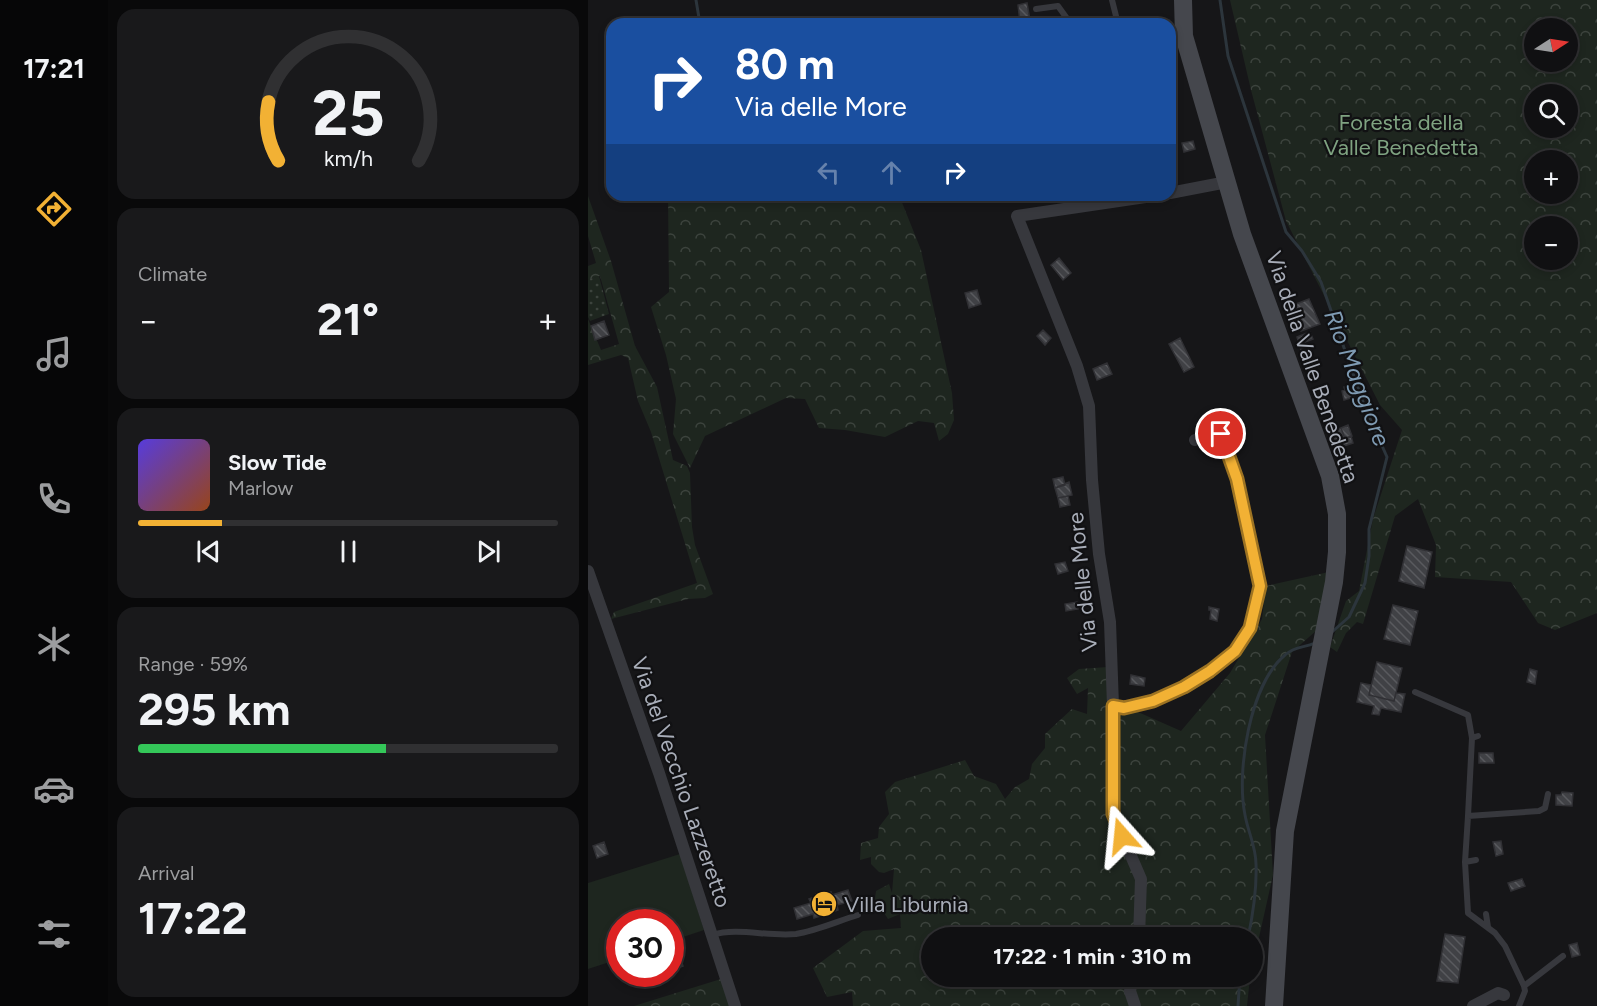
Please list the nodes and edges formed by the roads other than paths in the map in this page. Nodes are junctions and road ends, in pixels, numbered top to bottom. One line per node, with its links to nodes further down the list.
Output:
1 (1112, 0): 5 (lane)
2 (1183, 0): 6 (main road, Via della Valle Benedetta)
3 (1036, 9): 4 (lane)
4 (1067, 18)
5 (1116, 18)
6 (1227, 182): 7 (street); 28 (main road, Via della Valle Benedetta)
7 (1176, 192)
8 (1118, 201): 12 (street, Via delle More)
9 (1195, 440): 12 (street)
10 (588, 571): 21 (street, Via del Vecchio Lazzeretto)
11 (1415, 692): 14 (lane)
12 (1113, 706): 19 (street)
13 (1548, 794): 14 (lane)
14 (1468, 816): 16 (lane)
15 (1476, 860): 16 (lane)
16 (1465, 862): 20 (lane)
17 (1486, 914): 20 (lane)
18 (858, 915): 21 (lane)
19 (1139, 927)
20 (1488, 927): 23 (lane)
21 (712, 935): 26 (street, Via del Vecchio Lazzeretto)
22 (1563, 956): 23 (lane)
23 (1524, 986): 30 (lane)
24 (1131, 987): 27 (street)
25 (1504, 995): 29 (street)
26 (735, 1006)
27 (1136, 1006)
28 (1274, 1006)
29 (1473, 1006)
30 (1519, 1006)

